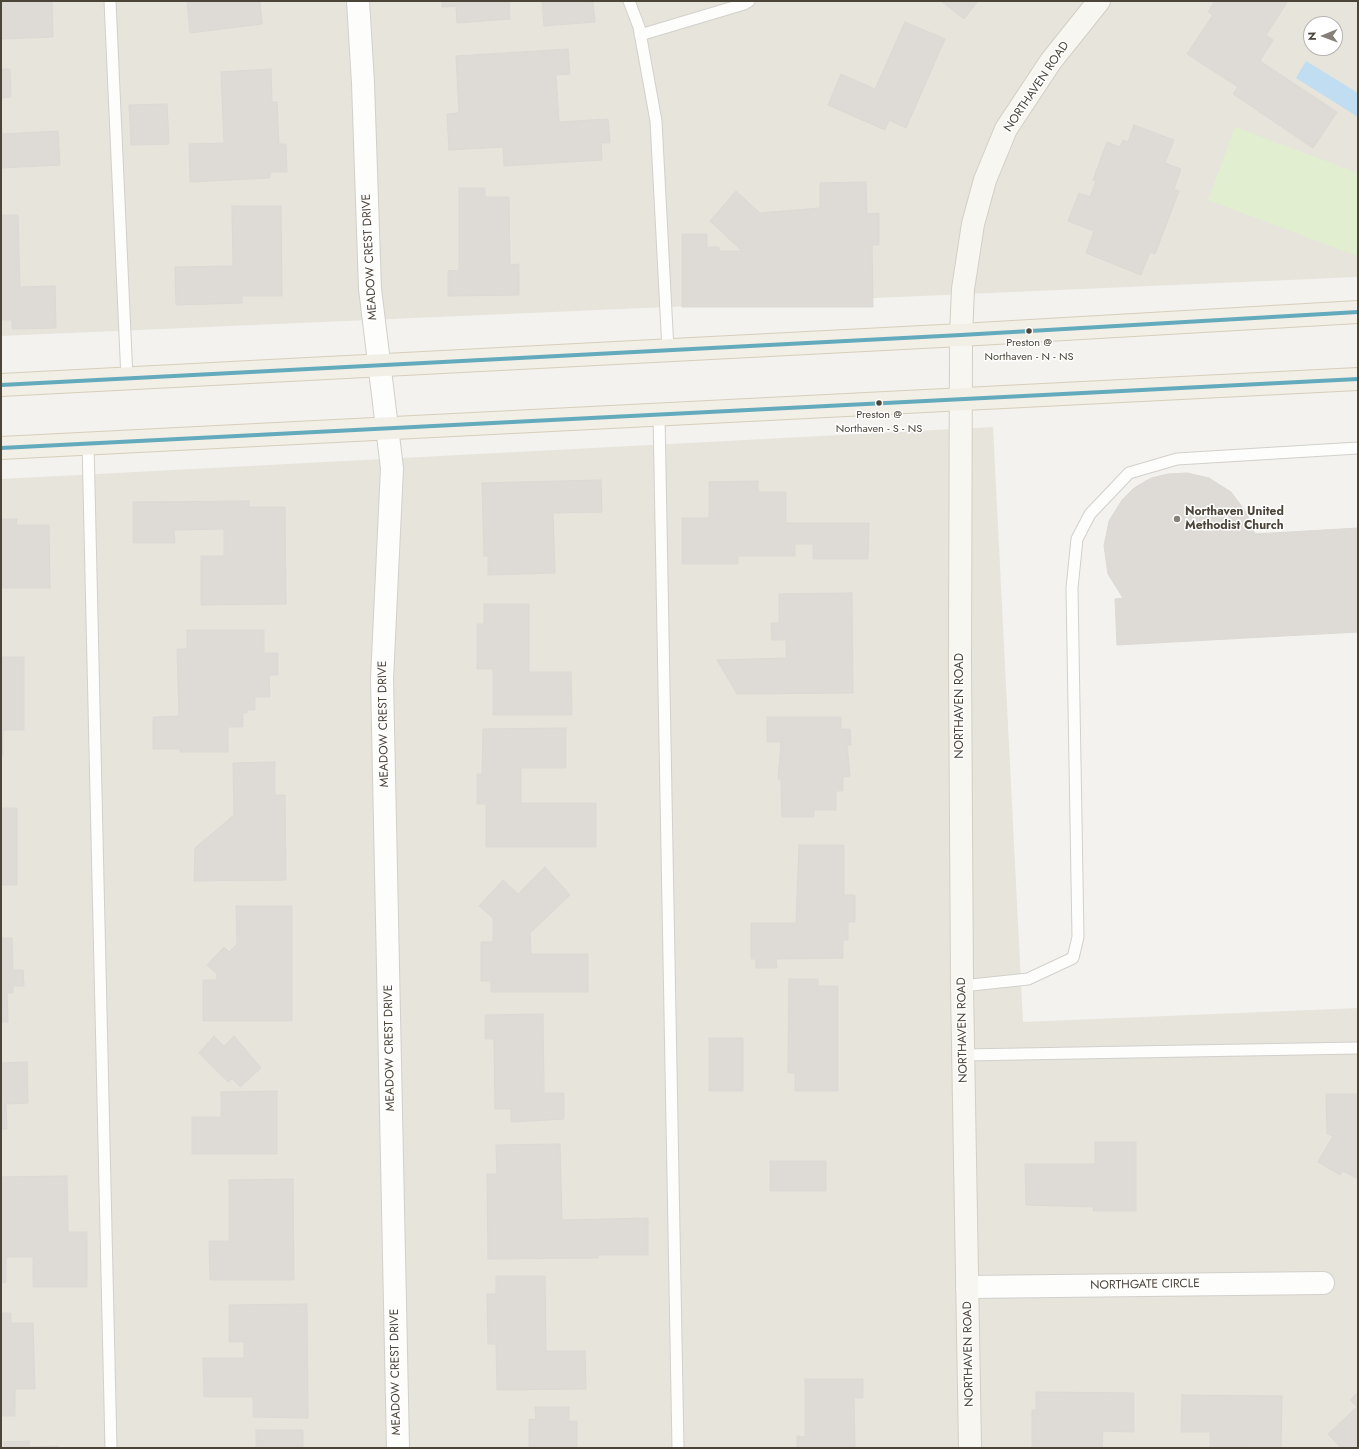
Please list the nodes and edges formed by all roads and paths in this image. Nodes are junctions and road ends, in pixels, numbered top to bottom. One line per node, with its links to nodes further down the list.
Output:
1 (110, 1): 11 (lane)
2 (358, 1): 10 (street, MEADOW CREST DRIVE)
3 (629, 1): 6 (lane)
4 (749, 1): 6 (lane)
5 (1099, 1): 8 (street, NORTHAVEN ROAD)
6 (640, 35): 9 (lane)
7 (1358, 312): 8 (main road)
8 (961, 335): 9 (main road); 14 (street, NORTHAVEN ROAD)
9 (668, 350): 10 (main road)
10 (379, 366): 11 (main road); 16 (street, MEADOW CREST DRIVE)
11 (127, 379): 13 (main road)
12 (1358, 379): 14 (main road)
13 (1, 385)
14 (961, 400): 15 (main road); 20 (street, NORTHAVEN ROAD)
15 (659, 415): 16 (main road); 27 (lane)
16 (387, 428): 17 (main road); 26 (street, MEADOW CREST DRIVE)
17 (88, 443): 18 (main road); 25 (lane)
18 (1, 448)
19 (1358, 448): 20 (lane)
20 (962, 986): 22 (street, NORTHAVEN ROAD)
21 (1358, 1048): 22 (lane)
22 (964, 1056): 24 (street, NORTHAVEN ROAD)
23 (1323, 1283): 24 (street, NORTHGATE CIRCLE)
24 (967, 1287): 28 (street, NORTHAVEN ROAD)
25 (111, 1448)
26 (398, 1448)
27 (678, 1448)
28 (970, 1448)

